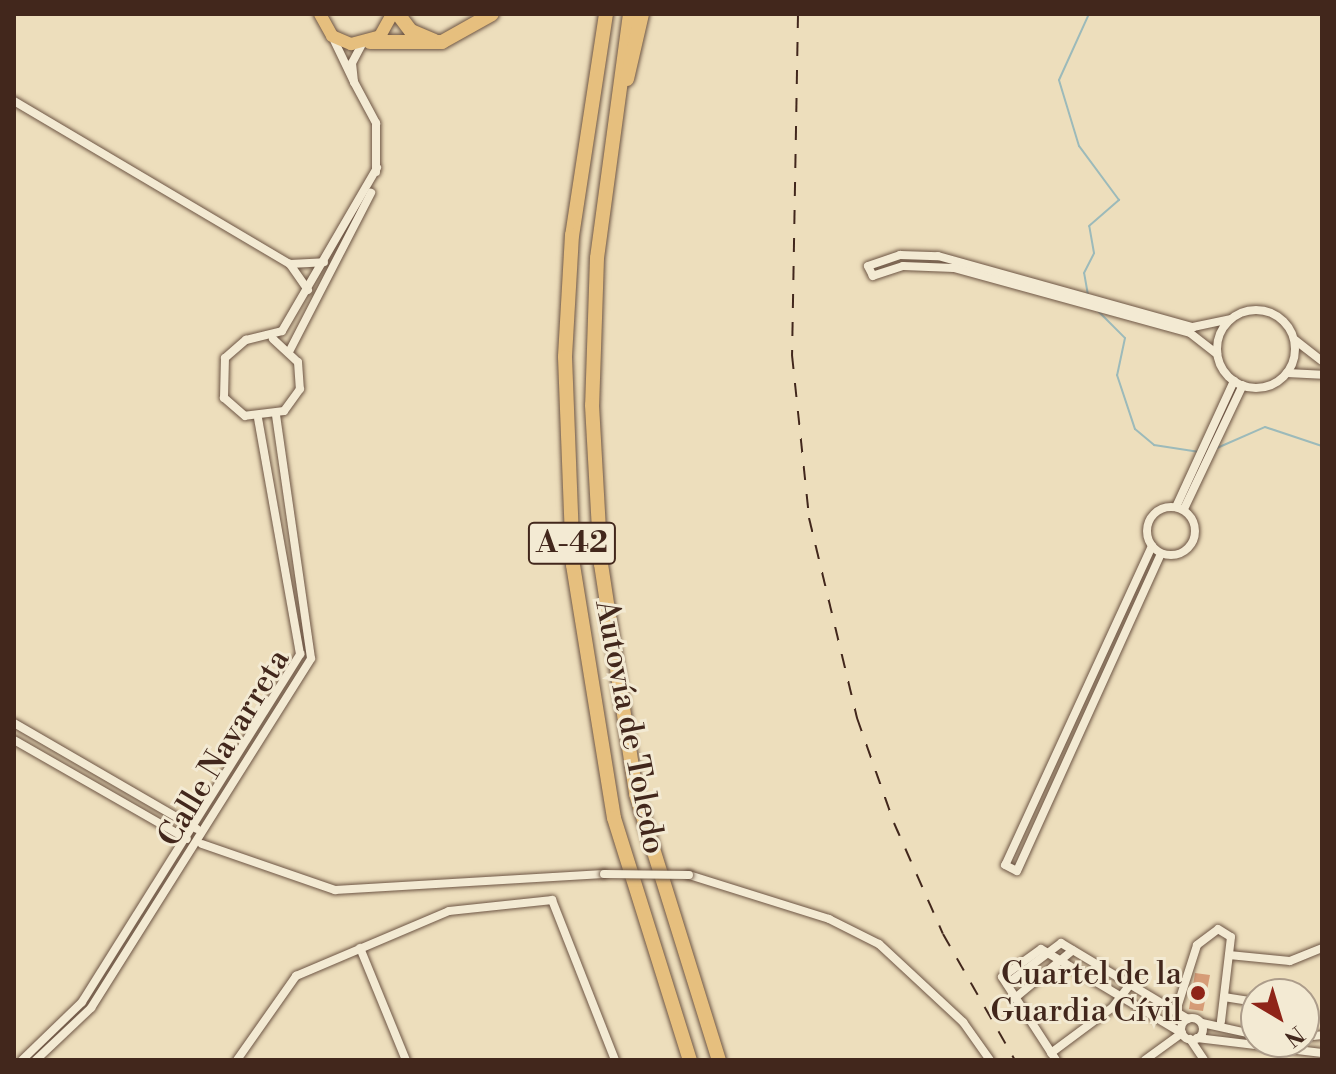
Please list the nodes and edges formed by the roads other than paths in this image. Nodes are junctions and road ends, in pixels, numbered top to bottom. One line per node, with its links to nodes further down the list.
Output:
1 (320, 14): 7 (main road)
2 (395, 14): 8 (highway); 9 (main road)
3 (492, 14): 8 (highway)
4 (606, 14): 60 (highway, Autovía de Toledo / A-42)
5 (630, 14): 12 (highway, Autovía de Toledo / A-42)
6 (642, 14): 12 (highway)
7 (332, 36): 9 (main road); 10 (street)
8 (442, 42): 9 (highway)
9 (366, 43): 10 (street)
10 (354, 82): 13 (street)
11 (14, 101): 15 (street)
12 (611, 129): 61 (highway, Autovía de Toledo / A-42)
13 (377, 168): 14 (street); 20 (street)
14 (325, 262): 15 (street); 16 (street)
15 (290, 264): 16 (street)
16 (308, 290): 18 (street)
17 (1230, 319): 19 (street); 21 (street); 21 (street)
18 (273, 339): 20 (street); 27 (street)
19 (1295, 339): 22 (street); 23 (street)
20 (290, 350): 26 (street)
21 (1217, 354): 25 (street)
22 (1322, 361)
23 (1286, 374): 24 (street); 25 (street)
24 (1322, 375)
25 (1238, 383): 28 (street); 28 (street)
26 (276, 415): 27 (street); 33 (street, Calle Navarreta)
27 (258, 419): 33 (street, Calle Navarreta)
28 (1180, 508): 29 (street); 30 (street)
29 (1152, 546): 30 (street); 30 (street)
30 (1161, 554)
31 (14, 723): 33 (street)
32 (14, 740): 34 (street)
33 (197, 829): 34 (street, Calle Navarreta); 35 (street, Calle Navarreta)
34 (185, 838): 35 (street); 55 (street, Calle Navarreta)
35 (198, 844): 56 (street, Calle Navarreta); 62 (street, bridge)
36 (360, 948): 57 (street); 58 (street); 59 (street)
37 (1322, 948): 40 (street)
38 (1073, 950): 39 (street); 41 (street); 42 (street)
39 (1045, 951): 41 (street); 44 (street)
40 (1229, 955): 43 (street); 47 (street)
41 (1064, 962): 44 (street); 45 (street)
42 (1129, 986): 45 (street); 47 (street)
43 (1224, 997): 46 (street); 49 (street)
44 (1015, 998): 54 (street)
45 (1120, 1000): 52 (street); 54 (street)
46 (1240, 1000)
47 (1176, 1011): 48 (street)
48 (1188, 1019): 50 (street); 52 (street)
49 (1221, 1021)
50 (1202, 1023): 51 (street); 52 (street)
51 (1240, 1031)
52 (1190, 1037): 53 (street); 63 (street); 64 (street)
53 (1322, 1053)
54 (1054, 1056)
55 (22, 1060)
56 (36, 1060)
57 (237, 1060)
58 (406, 1060)
59 (615, 1060)
60 (690, 1060)
61 (719, 1060)
62 (990, 1060)
63 (1145, 1060)
64 (1204, 1060)

